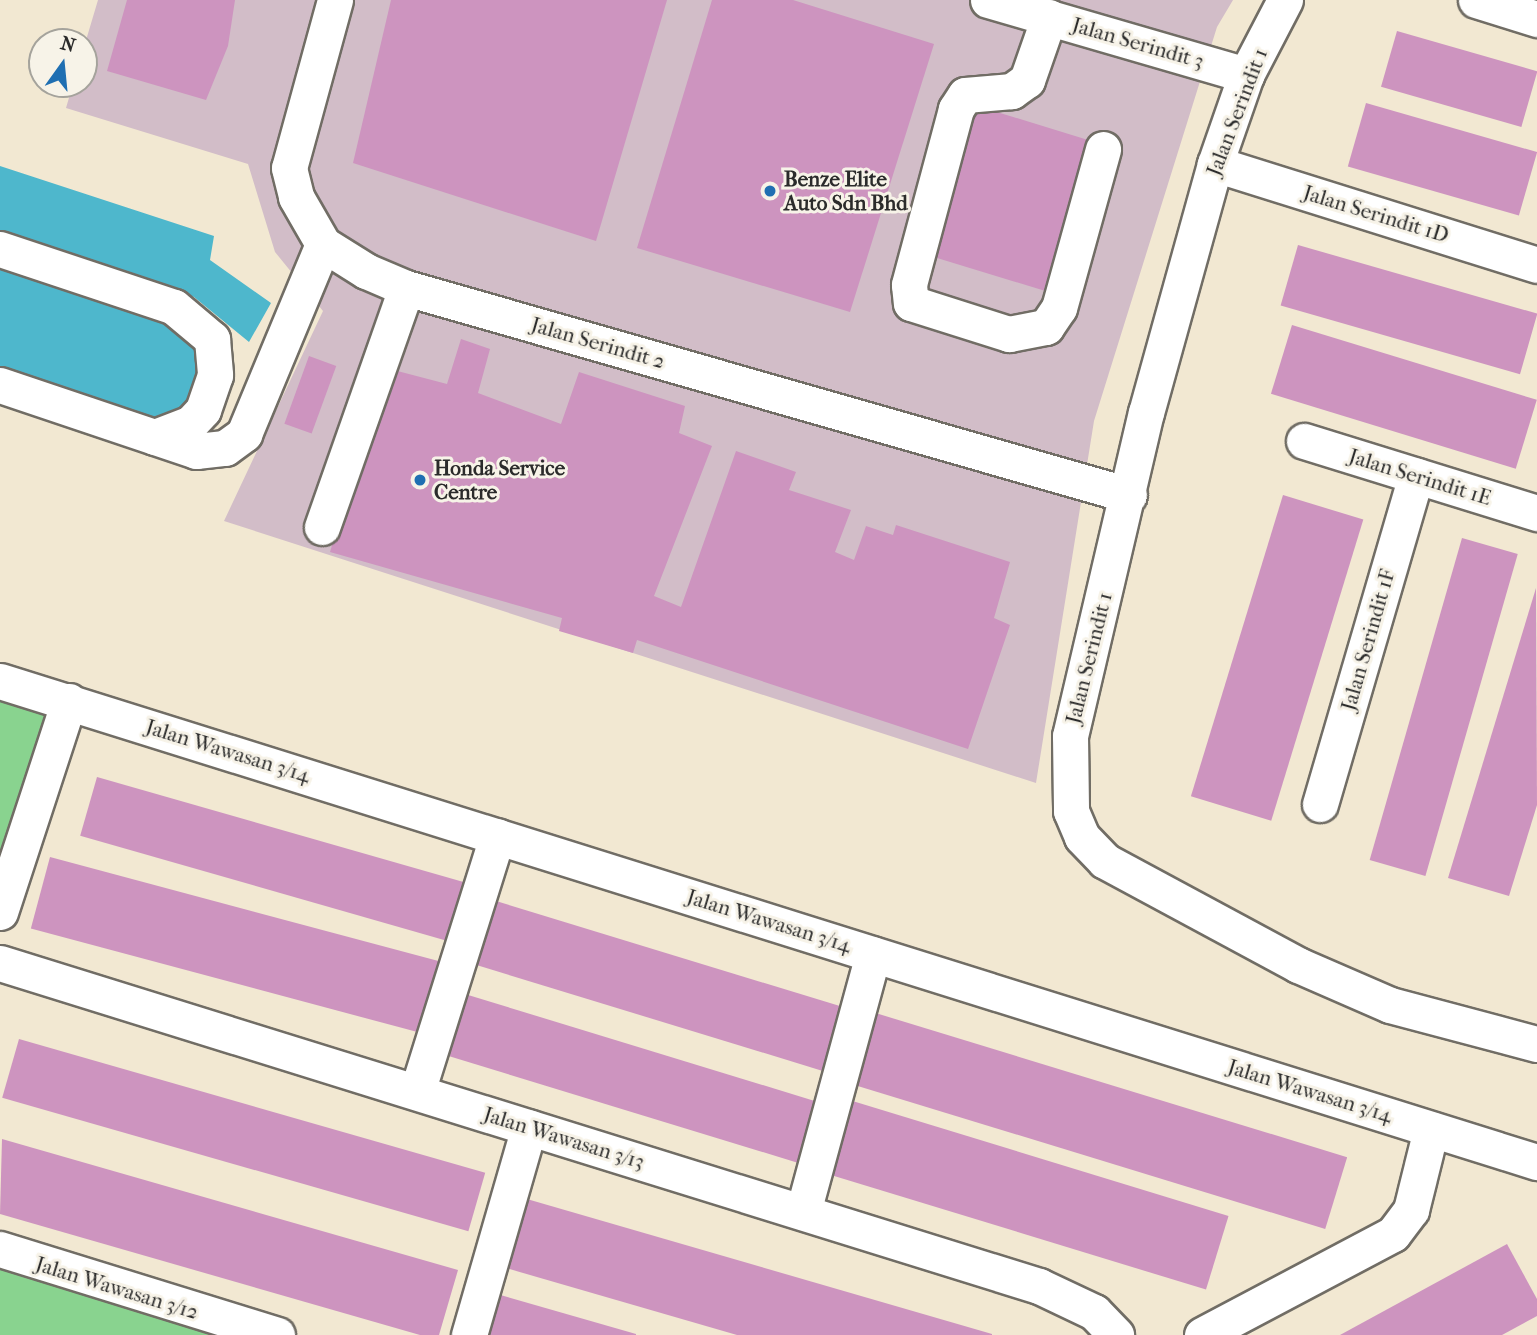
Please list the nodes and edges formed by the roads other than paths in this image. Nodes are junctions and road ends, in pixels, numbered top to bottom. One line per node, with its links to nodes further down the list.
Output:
1 (335, 0): 10 (street)
2 (988, 0): 5 (street, Jalan Serindit 3)
3 (1285, 0): 7 (street, Jalan Serindit 1)
4 (1476, 0): 6 (street)
5 (1049, 18): 7 (street, Jalan Serindit 3); 8 (street)
6 (1537, 19)
7 (1246, 75): 9 (street, Jalan Serindit 1)
8 (1103, 149)
9 (1214, 164): 12 (street, Jalan Serindit 1D); 18 (street, Jalan Serindit 1)
10 (323, 244): 13 (street, Jalan Serindit 2); 15 (street)
11 (0, 249): 15 (street)
12 (1537, 265)
13 (406, 288): 18 (street, Jalan Serindit 2); 20 (street)
14 (0, 386): 15 (street)
15 (155, 437)
16 (1304, 441): 17 (street, Jalan Serindit 1E)
17 (1416, 475): 19 (street, Jalan Serindit 1E); 23 (street, Jalan Serindit 1F)
18 (1129, 495): 28 (street, Jalan Serindit 1)
19 (1537, 513)
20 (322, 527)
21 (0, 681): 22 (street, Jalan Wawasan 3/14)
22 (69, 701): 24 (street, Jalan Wawasan 3/14); 25 (street)
23 (1320, 804)
24 (497, 836): 26 (street, Jalan Wawasan 3/14); 29 (street)
25 (0, 912)
26 (873, 954): 31 (street, Jalan Wawasan 3/14); 33 (street)
27 (0, 963): 29 (street, Jalan Wawasan 3/13)
28 (1537, 1044)
29 (417, 1092): 30 (street, Jalan Wawasan 3/13)
30 (529, 1127): 33 (street, Jalan Wawasan 3/13); 36 (street)
31 (1431, 1129): 32 (street, Jalan Wawasan 3/14); 38 (street)
32 (1537, 1162)
33 (803, 1212): 37 (street, Jalan Wawasan 3/13)
34 (0, 1249): 35 (street, Jalan Wawasan 3/12)
35 (277, 1335)
36 (469, 1335)
37 (1116, 1335)
38 (1202, 1335)

